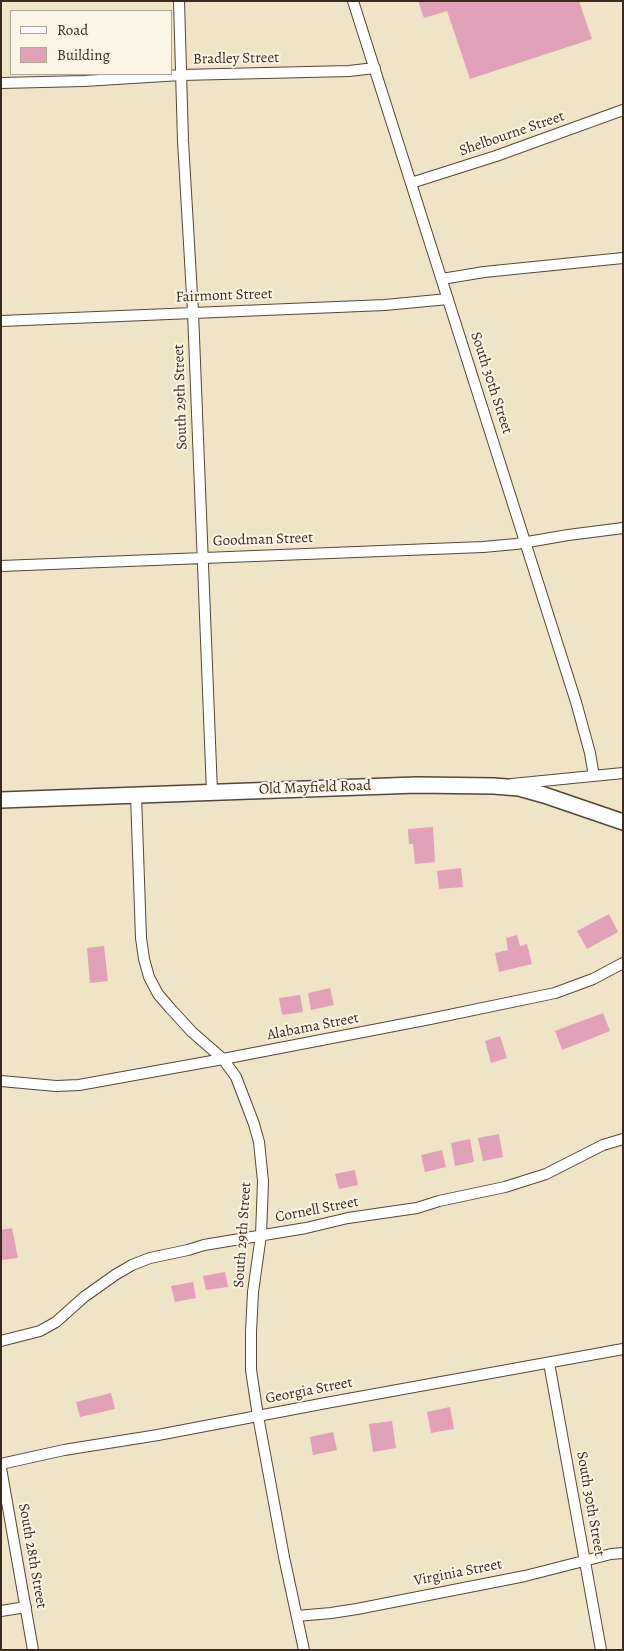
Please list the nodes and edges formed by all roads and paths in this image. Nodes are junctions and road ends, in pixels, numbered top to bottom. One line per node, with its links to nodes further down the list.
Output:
1 (179, 1): 4 (street, South 29th Street)
2 (353, 1): 3 (street, South 30th Street)
3 (375, 68): 4 (street, Bradley Street); 7 (street, South 30th Street)
4 (181, 75): 5 (street, Bradley Street); 11 (street, South 29th Street)
5 (1, 83)
6 (623, 110): 7 (street, Shelbourne Street)
7 (411, 182): 9 (street, South 30th Street)
8 (623, 258): 9 (street)
9 (442, 279): 10 (street, South 30th Street)
10 (448, 299): 11 (street, Fairmont Street); 14 (street, South 30th Street)
11 (193, 312): 12 (street, Fairmont Street); 15 (street, South 29th Street)
12 (1, 321)
13 (623, 528): 14 (street, Goodman Street)
14 (526, 543): 15 (street, Goodman Street); 18 (street, South 30th Street)
15 (202, 558): 16 (street, Goodman Street); 20 (street, South 29th Street)
16 (1, 566)
17 (623, 773): 18 (street)
18 (594, 776): 19 (street)
19 (494, 786): 20 (main road, Old Mayfield Road); 23 (main road, Old Mayfield Road)
20 (212, 792): 21 (main road, Old Mayfield Road)
21 (136, 795): 22 (main road, Old Mayfield Road); 25 (street, South 29th Street)
22 (1, 800)
23 (623, 822)
24 (623, 963): 25 (street, Alabama Street)
25 (223, 1059): 26 (street, Alabama Street); 28 (street, South 29th Street)
26 (1, 1081)
27 (623, 1139): 28 (street, Cornell Street)
28 (261, 1235): 29 (street, Cornell Street); 32 (street, South 29th Street)
29 (1, 1341)
30 (623, 1349): 31 (street, Georgia Street)
31 (549, 1363): 32 (street, Georgia Street); 36 (street, South 30th Street)
32 (258, 1416): 33 (street, Georgia Street); 39 (street, South 29th Street)
33 (1, 1464)
34 (1, 1468): 37 (street, South 28th Street)
35 (623, 1553): 36 (street, Virginia Street)
36 (585, 1560): 39 (street, Virginia Street); 42 (street, South 30th Street)
37 (26, 1607): 38 (street); 40 (street, South 28th Street)
38 (1, 1611)
39 (297, 1616): 41 (street, South 29th Street)
40 (33, 1650)
41 (304, 1650)
42 (601, 1650)

